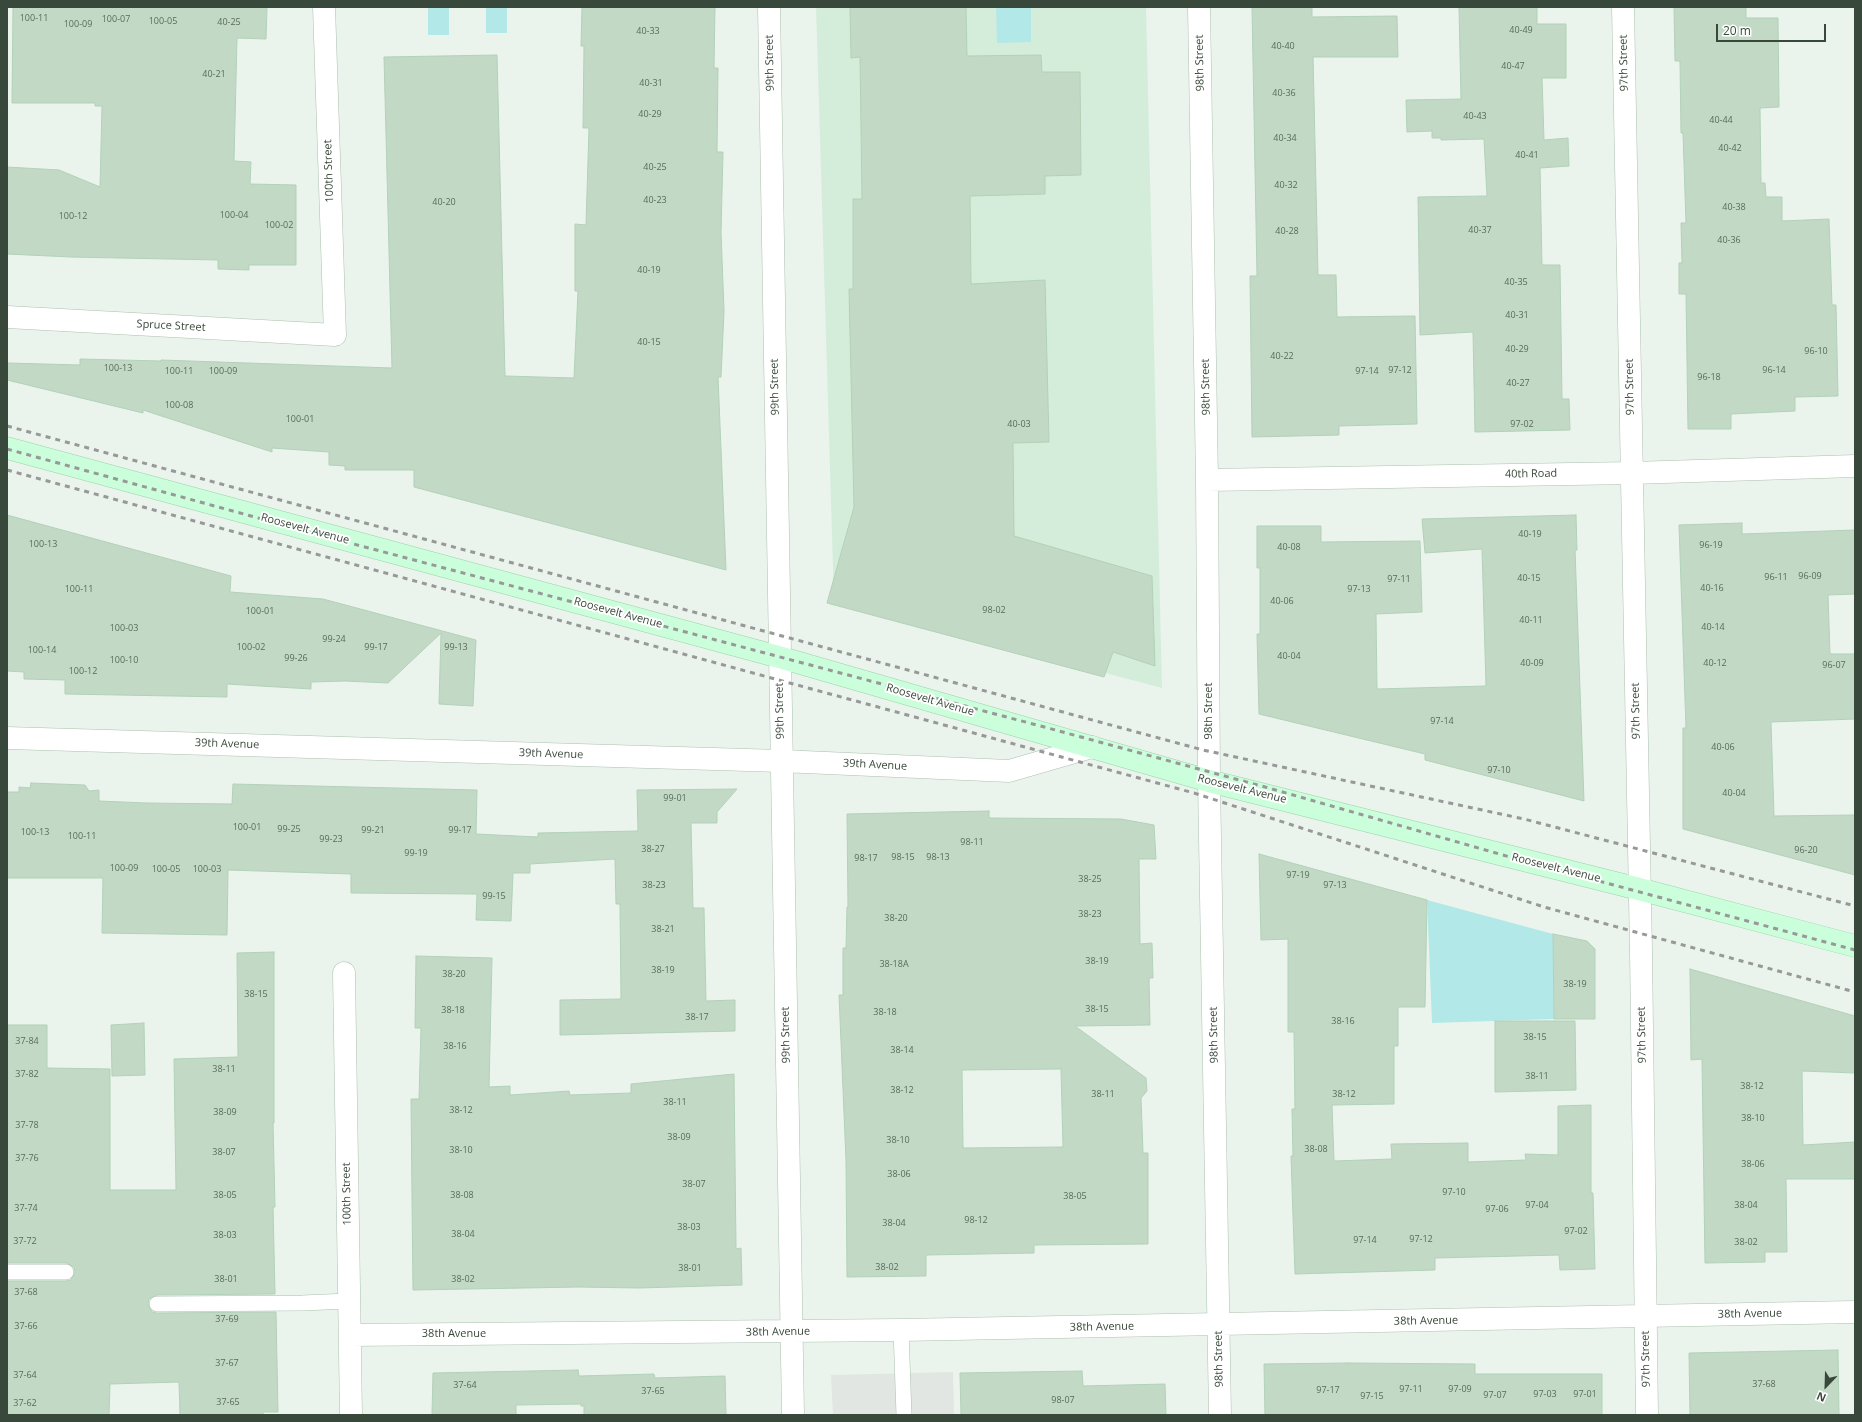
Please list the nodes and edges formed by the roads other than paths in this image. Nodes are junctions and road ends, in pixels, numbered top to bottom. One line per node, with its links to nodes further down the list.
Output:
1 (324, 7): 6 (street, 100th Street)
2 (769, 7): 11 (street, 99th Street)
3 (1199, 7): 10 (street, 98th Street)
4 (1623, 7): 9 (street, 97th Street)
5 (7, 317): 6 (street, Spruce Street)
6 (335, 335)
7 (7, 448): 11 (main road, Roosevelt Avenue)
8 (1855, 466): 9 (street, 40th Road)
9 (1632, 473): 10 (street, 40th Road); 16 (street, 97th Street)
10 (1207, 480): 15 (street, 98th Street)
11 (779, 657): 13 (main road, Roosevelt Avenue); 14 (street, 99th Street)
12 (7, 738): 14 (street, 39th Avenue)
13 (1092, 747): 14 (street, 39th Avenue); 15 (main road, Roosevelt Avenue)
14 (782, 761): 27 (street, 99th Street)
15 (1209, 781): 16 (main road, Roosevelt Avenue); 25 (street, 98th Street)
16 (1639, 889): 17 (main road, Roosevelt Avenue); 24 (street, 97th Street)
17 (1855, 946)
18 (344, 973): 21 (street, 100th Street)
19 (7, 1272): 20 (lane)
20 (66, 1272)
21 (349, 1301): 22 (lane); 28 (street, 100th Street)
22 (157, 1304)
23 (1855, 1312): 24 (street, 38th Avenue)
24 (1645, 1316): 25 (street, 38th Avenue); 33 (street, 97th Street)
25 (1218, 1325): 26 (street, 38th Avenue); 32 (street, 98th Street)
26 (901, 1330): 27 (street, 38th Avenue); 31 (lane)
27 (791, 1332): 28 (street, 38th Avenue); 30 (street, 99th Street)
28 (350, 1335): 29 (street, 100th Street)
29 (351, 1415)
30 (793, 1415)
31 (904, 1415)
32 (1220, 1415)
33 (1647, 1415)

